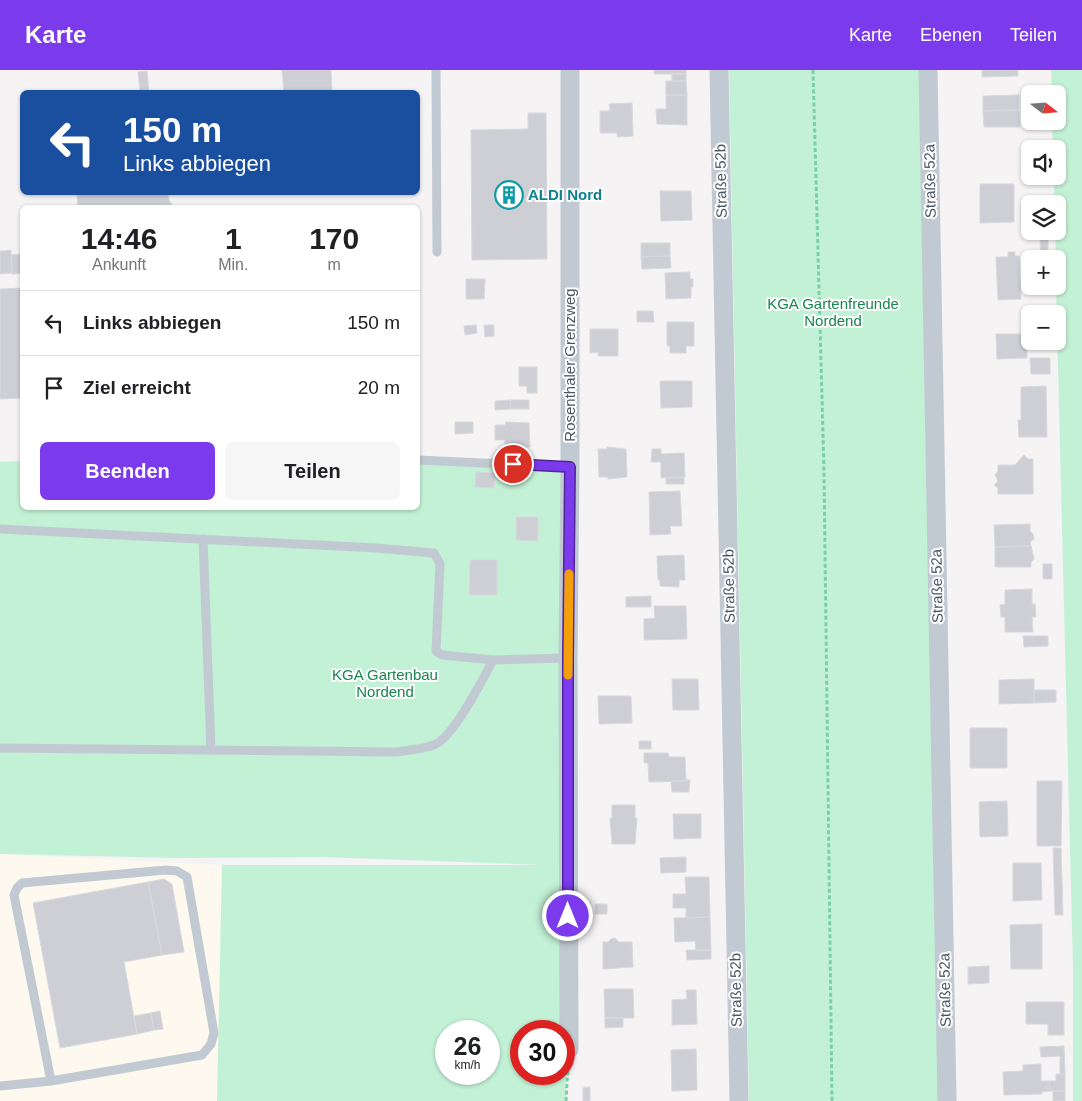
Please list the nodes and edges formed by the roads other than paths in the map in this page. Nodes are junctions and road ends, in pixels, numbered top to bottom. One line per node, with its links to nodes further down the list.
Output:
1 (436, 70): 5 (lane)
2 (570, 70): 7 (street, Rosenthaler Grenzweg)
3 (719, 70): 17 (street, Straße 52b)
4 (928, 70): 18 (street, Straße 52a)
5 (437, 252)
6 (420, 460): 7 (lane)
7 (570, 467): 10 (street, Rosenthaler Grenzweg)
8 (0, 529): 9 (lane)
9 (203, 539): 11 (lane); 13 (lane)
10 (568, 658): 11 (lane); 14 (street, Rosenthaler Grenzweg)
11 (493, 660): 13 (lane)
12 (0, 748): 13 (lane)
13 (212, 749)
14 (569, 1020)
15 (51, 1081): 15 (lane); 16 (lane)
16 (0, 1086)
17 (739, 1101)
18 (947, 1101)

